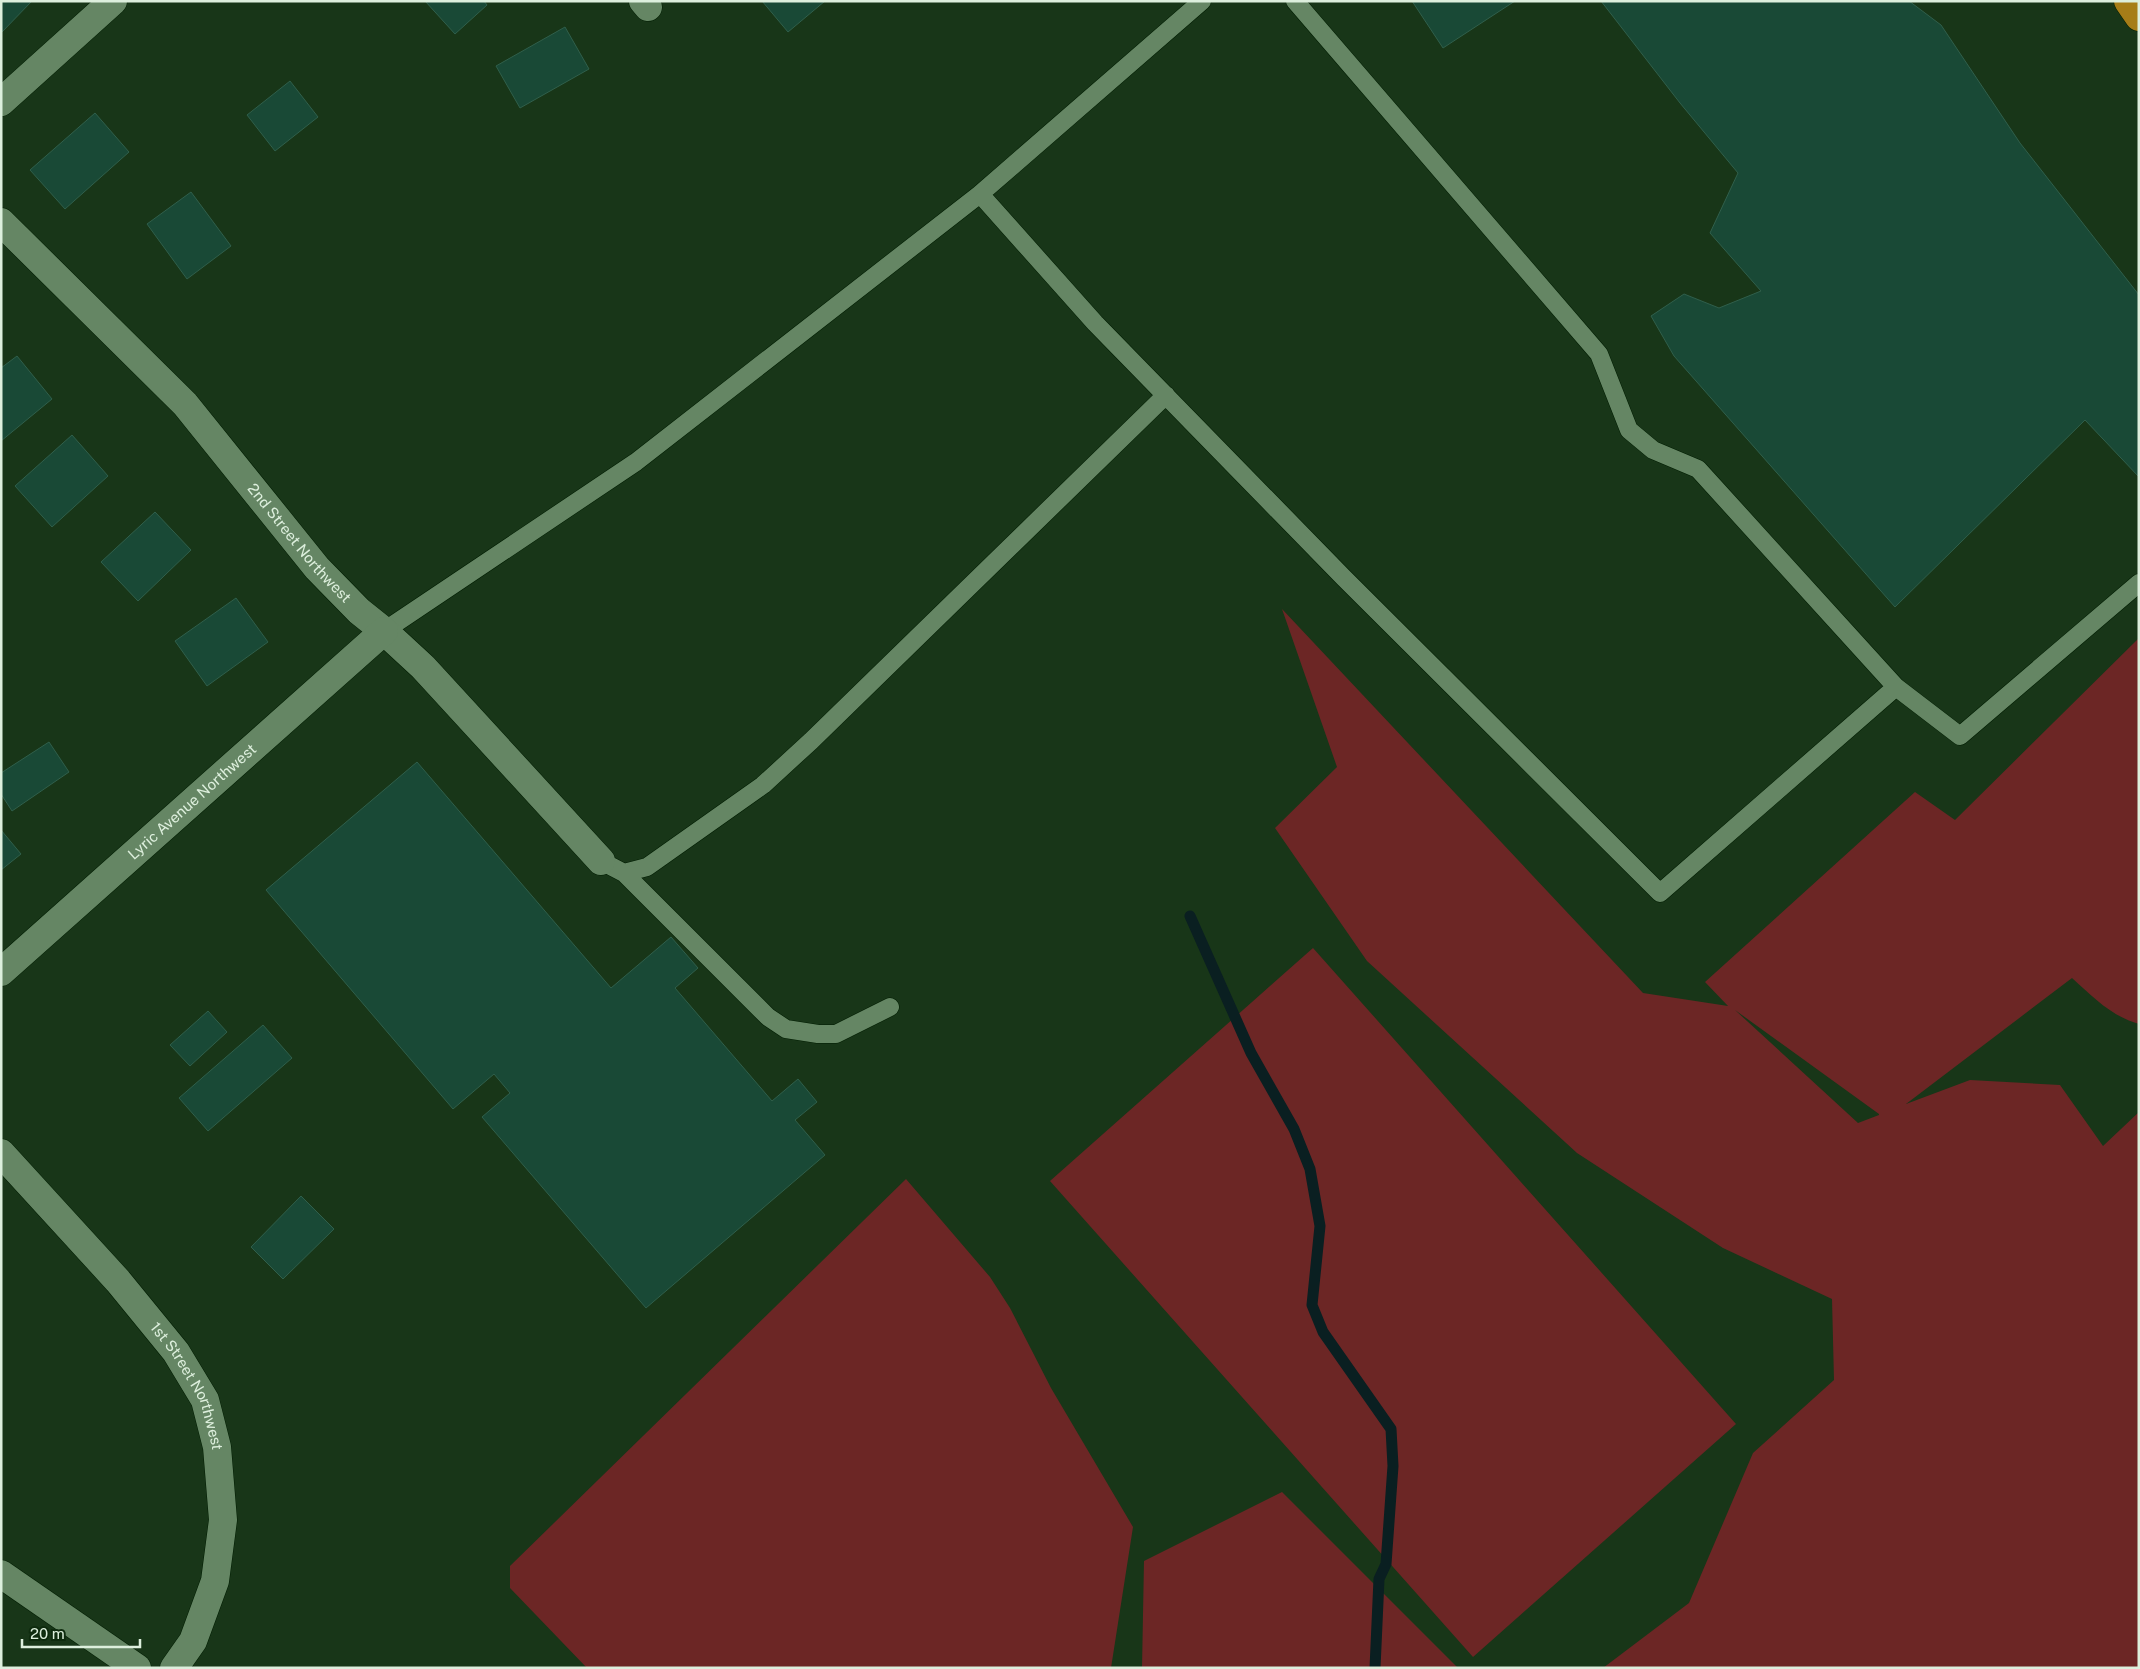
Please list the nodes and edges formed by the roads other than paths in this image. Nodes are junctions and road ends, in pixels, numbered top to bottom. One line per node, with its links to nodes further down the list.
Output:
1 (113, 1): 6 (street)
2 (1202, 1): 7 (lane)
3 (1295, 1): 12 (lane)
4 (2128, 1): 5 (highway)
5 (2139, 17)
6 (1, 102)
7 (980, 194): 9 (lane); 11 (lane)
8 (1, 222): 11 (street, 2nd Street Northwest)
9 (1166, 395): 12 (lane); 13 (lane)
10 (2139, 583): 12 (lane)
11 (384, 631): 13 (street, 2nd Street Northwest); 14 (street, Lyric Avenue Northwest)
12 (1896, 687)
13 (612, 867): 15 (lane)
14 (1, 972)
15 (890, 1007)
16 (1, 1153): 19 (street, 1st Street Northwest)
17 (1, 1574): 18 (street)
18 (137, 1668)
19 (174, 1668)

